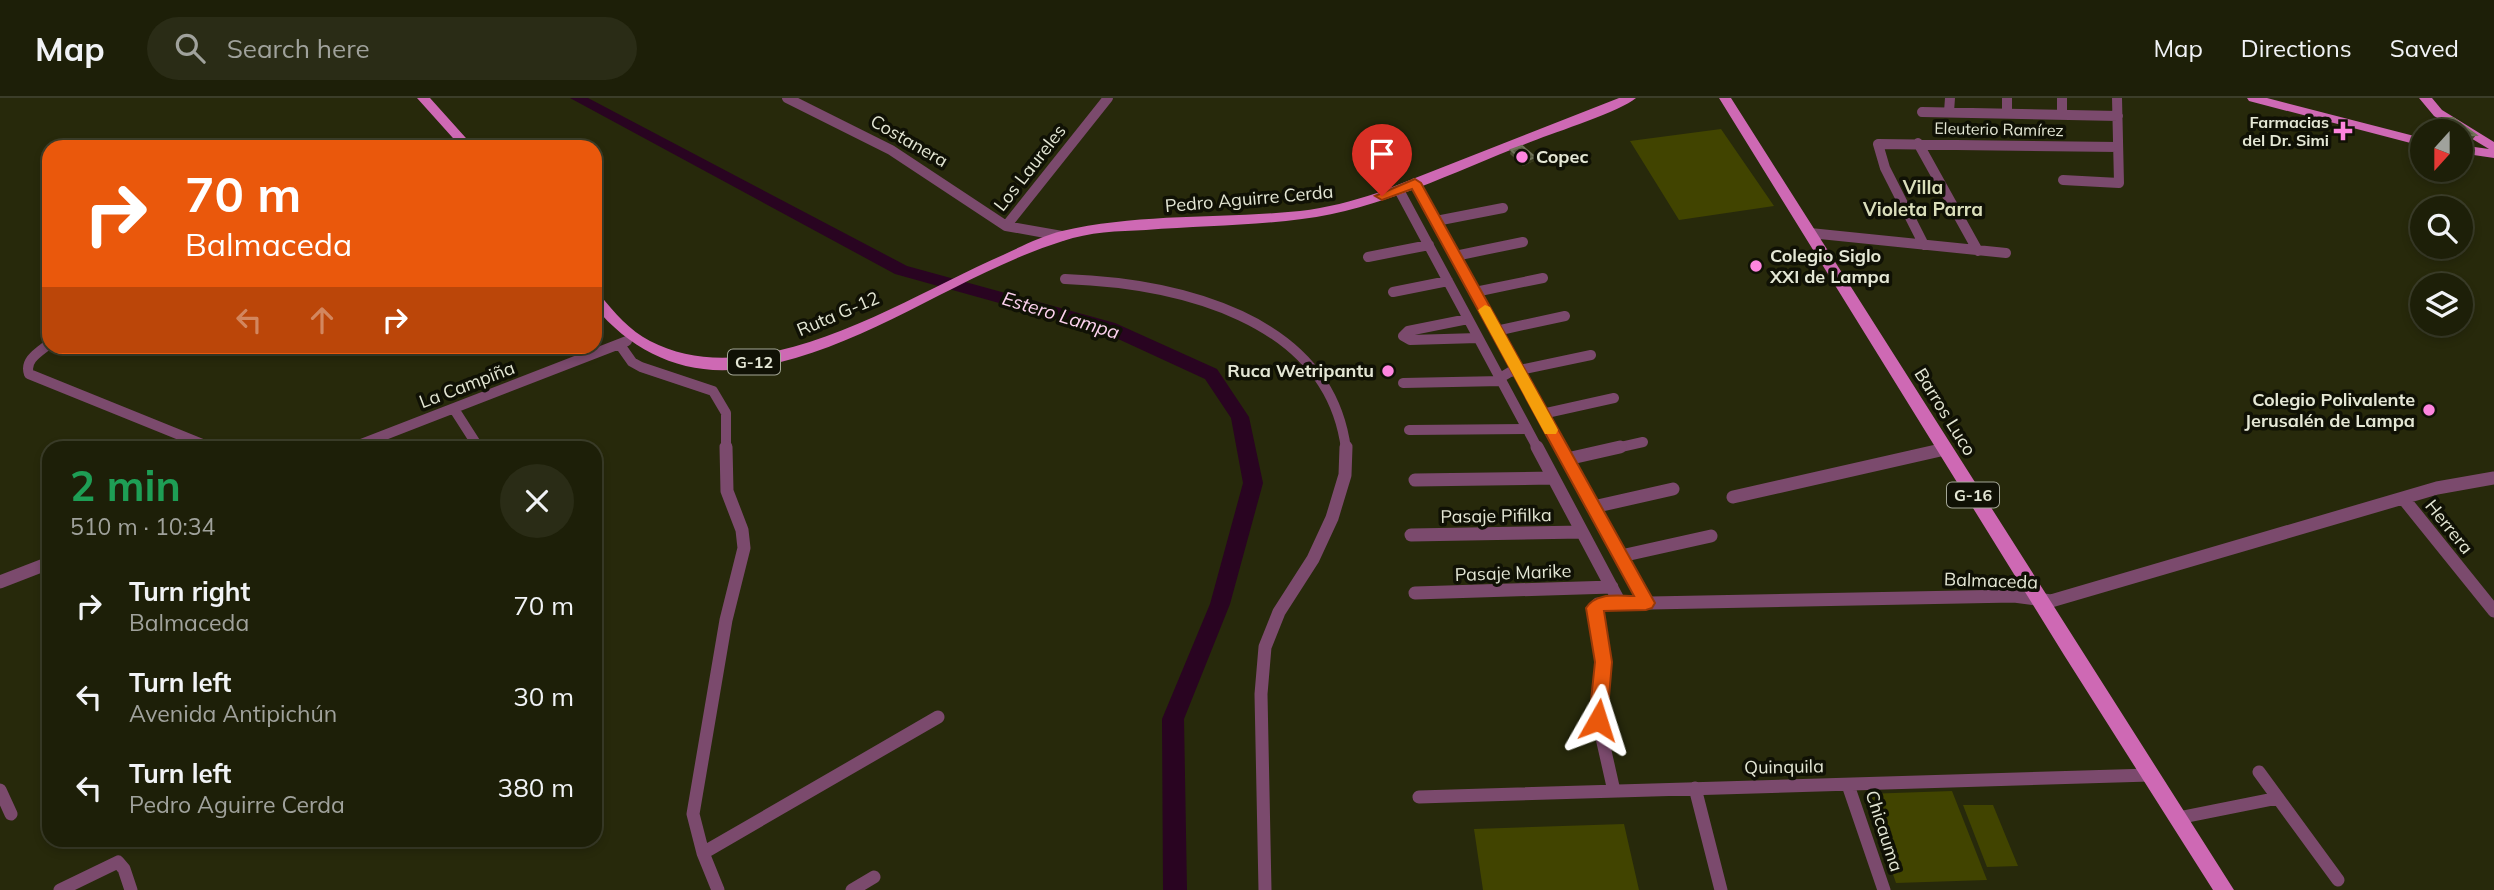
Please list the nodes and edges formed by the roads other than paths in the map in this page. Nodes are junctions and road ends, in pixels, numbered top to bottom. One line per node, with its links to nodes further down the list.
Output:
1 (423, 98): 18 (main road)
2 (787, 98): 30 (street, Costanera)
3 (1108, 98): 30 (street, Los Laureles)
4 (1630, 98): 25 (main road, Pedro Aguirre Cerda / G-12)
5 (1725, 98): 31 (main road, Barros Luco / G-16)
6 (1950, 98): 13 (street)
7 (2007, 98): 14 (street)
8 (2062, 98): 15 (street)
9 (2117, 98): 16 (street)
10 (2253, 98): 17 (main road)
11 (2425, 98): 21 (main road)
12 (1922, 112): 13 (street)
13 (1949, 112): 14 (street)
14 (2007, 114): 15 (street)
15 (2062, 115): 16 (street)
16 (2118, 116): 20 (street)
17 (2410, 139)
18 (462, 140)
19 (1918, 143): 20 (street, Eleuterio Ramírez); 35 (street, Eleuterio Ramírez); 36 (street)
20 (2118, 147): 24 (street)
21 (2494, 147)
22 (2473, 151): 23 (main road)
23 (2494, 154)
24 (2063, 180)
25 (1415, 183): 26 (main road, Pedro Aguirre Cerda / G-12); 29 (street)
26 (1399, 190): 28 (street); 32 (main road, Pedro Aguirre Cerda / G-12)
27 (1503, 208): 29 (street)
28 (1414, 218): 29 (street); 34 (street)
29 (1434, 218): 38 (street)
30 (1006, 226): 32 (street)
31 (1810, 233): 35 (street); 68 (main road, Barros Luco / G-16)
32 (1062, 236): 50 (main road, Ruta G-12 / G-12)
33 (1523, 242): 38 (street)
34 (1429, 245): 39 (street); 42 (street)
35 (1924, 245): 36 (street)
36 (1978, 251): 37 (street)
37 (2006, 253)
38 (1455, 256): 44 (street)
39 (1368, 257)
40 (1065, 278): 108 (street)
41 (1543, 278): 44 (street)
42 (1448, 281): 43 (street); 47 (street)
43 (1393, 292)
44 (1475, 292): 48 (street)
45 (602, 306): 50 (main road, Ruta G-12 / G-12)
46 (1565, 316): 48 (street)
47 (1468, 319): 49 (street); 49 (street)
48 (1496, 331): 56 (street)
49 (1479, 338): 55 (street)
50 (627, 341): 52 (street, La Campiña); 101 (street)
51 (42, 350): 64 (street)
52 (602, 351)
53 (594, 354): 60 (street, La Campiña)
54 (1591, 355): 56 (street)
55 (1493, 365): 56 (street); 57 (street)
56 (1516, 367): 57 (street); 61 (street)
57 (1501, 380): 58 (street); 62 (street)
58 (1403, 383)
59 (1614, 398): 61 (street)
60 (454, 409): 65 (street, La Campiña); 66 (street)
61 (1542, 414): 69 (street)
62 (1527, 429): 63 (street); 70 (street)
63 (1409, 430)
64 (195, 441)
65 (369, 441)
66 (475, 441)
67 (1643, 442): 69 (street)
68 (1945, 449): 74 (street); 86 (main road, Barros Luco / G-16)
69 (1567, 460): 76 (street)
70 (1553, 478): 72 (street); 77 (street)
71 (2494, 478): 75 (street, Balmaceda)
72 (1415, 480)
73 (1672, 489): 76 (street)
74 (1732, 497)
75 (2403, 498): 86 (street, Balmaceda); 89 (street, Herrera)
76 (1593, 507): 80 (street)
77 (1582, 532): 78 (street, Pasaje Pifilka); 84 (street)
78 (1411, 535)
79 (1711, 536): 80 (street)
80 (1620, 556): 82 (street)
81 (42, 566): 83 (street)
82 (1629, 572): 84 (street, Pasaje Marike); 88 (street)
83 (0, 582)
84 (1609, 582): 85 (street, Pasaje Marike); 87 (street)
85 (1415, 593)
86 (2038, 599): 88 (street, Balmaceda); 92 (main road, Barros Luco / G-16)
87 (1620, 603): 88 (street, Balmaceda); 96 (street, Balmaceda)
88 (1646, 603)
89 (2494, 611)
90 (938, 718): 101 (street)
91 (2259, 772): 98 (street)
92 (2150, 775): 93 (street, Quinquila); 100 (main road, Barros Luco / G-16)
93 (1849, 785): 94 (street, Quinquila); 110 (street, Chicauma)
94 (1695, 789): 96 (street, Quinquila); 109 (street)
95 (0, 790): 99 (street)
96 (1614, 790): 97 (street, Quinquila)
97 (1419, 797)
98 (2278, 798): 100 (street); 103 (street)
99 (11, 814)
100 (2178, 818): 111 (main road, Barros Luco / G-16)
101 (704, 853): 106 (street)
102 (874, 877): 107 (street)
103 (2338, 880)
104 (60, 890): 105 (street)
105 (131, 890)
106 (718, 890)
107 (852, 890)
108 (1265, 890)
109 (1721, 890)
110 (1884, 890)
111 (2224, 890)

